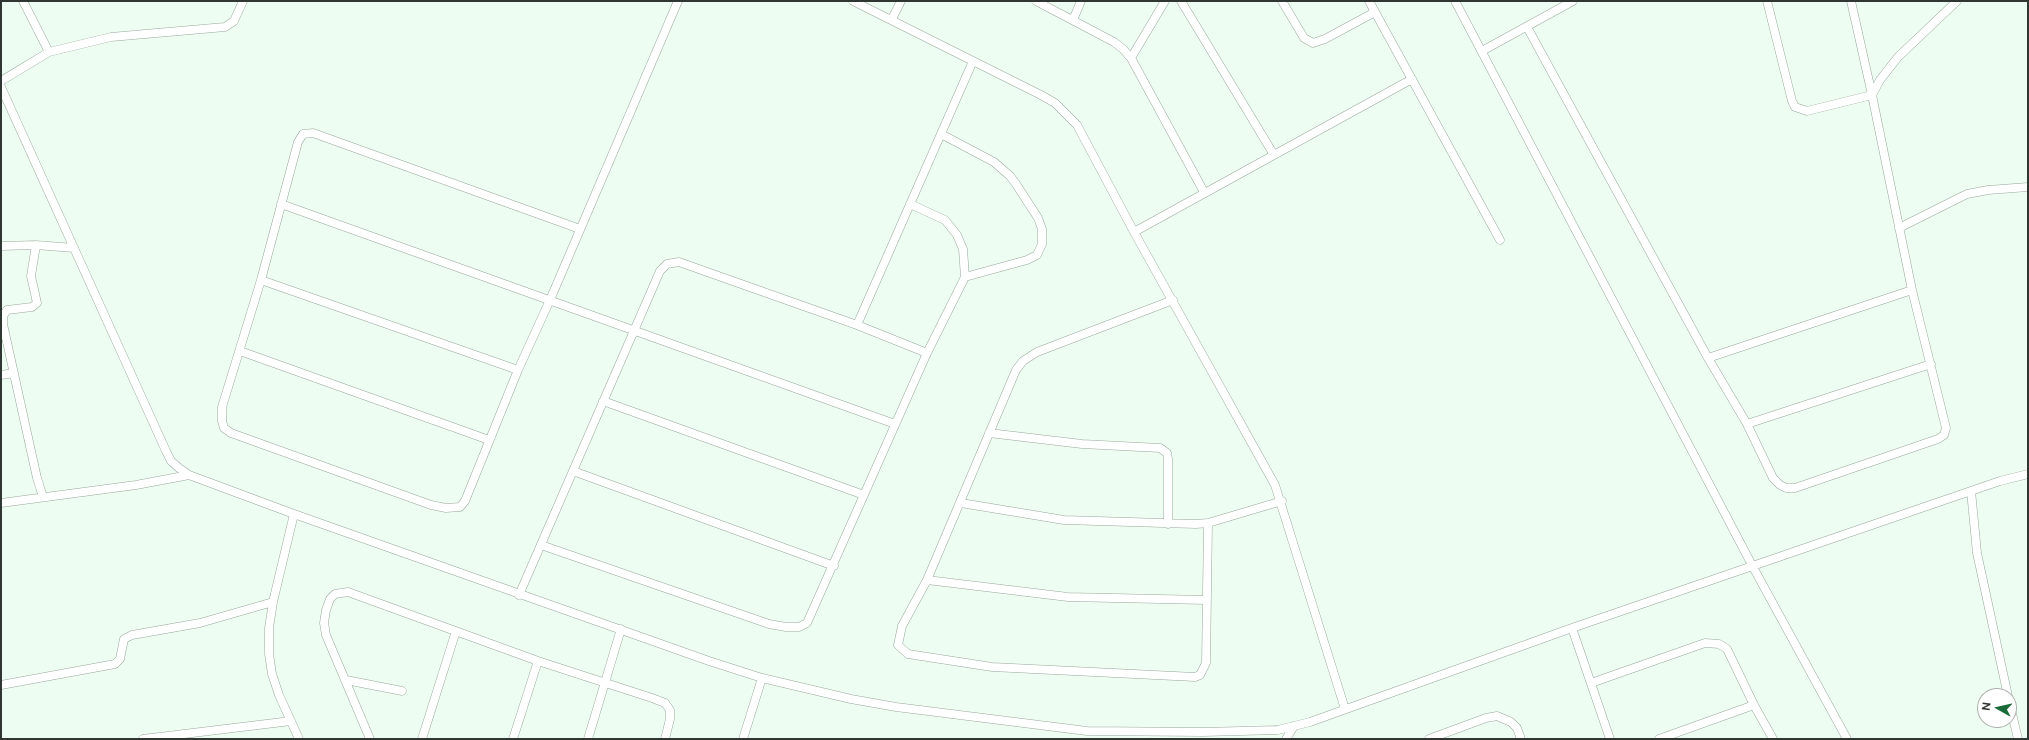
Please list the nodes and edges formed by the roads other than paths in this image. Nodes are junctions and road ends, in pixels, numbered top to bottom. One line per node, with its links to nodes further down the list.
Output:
1 (23, 1): 22 (street)
2 (243, 1): 22 (street)
3 (678, 1): 35 (street)
4 (854, 1): 18 (street)
5 (901, 1): 18 (street)
6 (1036, 1): 19 (street)
7 (1082, 1): 19 (street)
8 (1165, 1): 23 (street)
9 (1181, 1): 30 (street)
10 (1282, 1): 17 (street)
11 (1369, 1): 17 (street)
12 (1455, 1): 21 (street)
13 (1573, 1): 20 (street)
14 (1767, 1): 28 (street)
15 (1851, 1): 28 (street)
16 (1957, 1): 28 (street)
17 (1375, 12): 25 (street)
18 (892, 19): 24 (street)
19 (1073, 20): 23 (street)
20 (1527, 27): 21 (street); 52 (street)
21 (1482, 51): 76 (street)
22 (49, 52): 26 (street)
23 (1131, 58): 32 (street)
24 (974, 61): 29 (street); 37 (street)
25 (1412, 80): 30 (street); 38 (street)
26 (1, 81)
27 (1, 87): 41 (street)
28 (1872, 95): 36 (street)
29 (941, 134): 34 (street); 42 (street)
30 (1274, 155): 32 (street)
31 (2028, 187): 36 (street)
32 (1204, 192): 37 (street)
33 (281, 204): 35 (street); 43 (street); 45 (street)
34 (910, 204): 42 (street); 48 (street)
35 (580, 228): 45 (street)
36 (1900, 228): 44 (street)
37 (1134, 232): 46 (street)
38 (1500, 240)
39 (36, 245): 40 (street); 41 (street); 47 (street)
40 (1, 246)
41 (74, 248): 64 (street)
42 (965, 277): 51 (street)
43 (261, 280): 50 (street); 54 (street)
44 (1912, 290): 52 (street); 53 (street)
45 (550, 300): 49 (street); 54 (street)
46 (1173, 300): 60 (street); 68 (street)
47 (2, 316): 55 (street)
48 (857, 325): 49 (street); 51 (street)
49 (636, 331): 57 (street); 58 (street)
50 (240, 351): 61 (street); 61 (street)
51 (927, 353): 58 (street)
52 (1708, 358): 59 (street)
53 (1931, 364): 59 (street); 59 (street)
54 (518, 370): 61 (street)
55 (14, 373): 56 (street); 67 (street)
56 (1, 375)
57 (603, 401): 62 (street); 66 (street)
58 (895, 424): 66 (street)
59 (1747, 424)
60 (989, 433): 70 (street); 73 (street)
61 (489, 440)
62 (573, 471): 74 (street); 75 (street)
63 (2028, 474): 65 (street)
64 (189, 475): 67 (street); 71 (street)
65 (1971, 491): 76 (street); 90 (street)
66 (864, 495): 75 (street)
67 (43, 497): 69 (street)
68 (1282, 501): 72 (street); 93 (street)
69 (1, 503)
70 (961, 503): 73 (street); 77 (street)
71 (294, 514): 78 (street); 80 (street)
72 (1208, 523): 73 (street); 79 (street)
73 (1168, 524)
74 (541, 545): 75 (street); 78 (street)
75 (834, 566)
76 (1753, 567): 81 (street); 111 (street)
77 (927, 580): 79 (street); 79 (street)
78 (519, 595): 82 (street)
79 (1206, 600)
80 (273, 602): 89 (street); 94 (street)
81 (1572, 628): 87 (street); 93 (street)
82 (621, 629): 85 (street); 88 (street)
83 (456, 631): 84 (street); 86 (street); 100 (street)
84 (538, 661): 88 (street); 101 (street)
85 (762, 678): 95 (street); 104 (street)
86 (346, 680): 91 (street); 99 (street)
87 (1591, 683): 92 (street); 108 (street)
88 (606, 684): 102 (street); 103 (street)
89 (1, 685)
90 (2006, 688)
91 (402, 691)
92 (1754, 705): 109 (street); 110 (street)
93 (1345, 709): 95 (street)
94 (291, 720): 97 (street); 98 (street)
95 (1294, 726): 105 (street)
96 (2015, 728): 112 (street)
97 (143, 739)
98 (299, 739)
99 (370, 739)
100 (422, 739)
101 (513, 739)
102 (588, 739)
103 (665, 739)
104 (743, 739)
105 (1286, 739)
106 (1430, 739): 107 (street)
107 (1521, 739)
108 (1610, 739)
109 (1659, 739)
110 (1774, 739)
111 (1847, 739)
112 (2018, 739)

